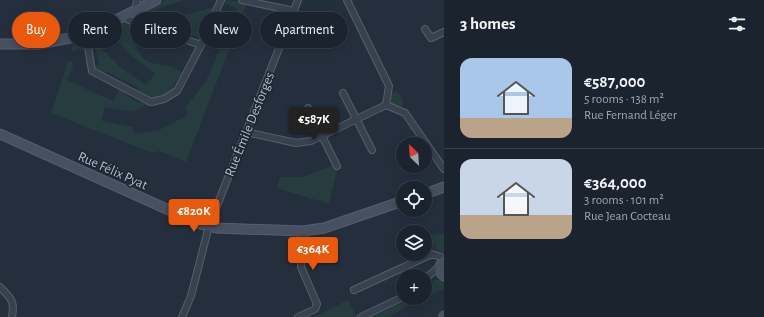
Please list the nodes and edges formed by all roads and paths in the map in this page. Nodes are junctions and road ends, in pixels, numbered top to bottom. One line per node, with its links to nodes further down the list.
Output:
1 (137, 0): 7 (street)
2 (156, 0): 7 (street)
3 (221, 0): 9 (street)
4 (242, 0): 8 (street)
5 (298, 0): 8 (street, Rue Émile Desforges)
6 (347, 0): 20 (street)
7 (136, 10): 10 (street)
8 (294, 11): 23 (street, Rue Émile Desforges)
9 (216, 12)
10 (125, 16): 11 (street); 16 (street)
11 (122, 17)
12 (425, 29): 13 (street)
13 (444, 32)
14 (68, 38): 15 (street)
15 (0, 44)
16 (199, 44)
17 (88, 48): 18 (street)
18 (199, 48)
19 (343, 93): 22 (street)
20 (386, 105): 22 (street); 28 (street)
21 (308, 108): 25 (street)
22 (356, 119): 25 (street); 26 (street)
23 (246, 132): 25 (street); 32 (street, Rue Émile Desforges)
24 (0, 134): 32 (street, Rue Félix Pyat)
25 (322, 136): 27 (street)
26 (372, 150)
27 (337, 166)
28 (444, 169)
29 (444, 187): 30 (street)
30 (432, 191)
31 (396, 203): 33 (street, Rue Félix Pyat)
32 (209, 226): 33 (street, Rue Félix Pyat); 40 (street, Rue Émile Desforges)
33 (303, 231): 41 (street)
34 (443, 267): 35 (street); 37 (street)
35 (432, 273)
36 (0, 287): 39 (street)
37 (354, 290)
38 (396, 300): 42 (street)
39 (12, 317)
40 (182, 317)
41 (298, 317)
42 (361, 317)

